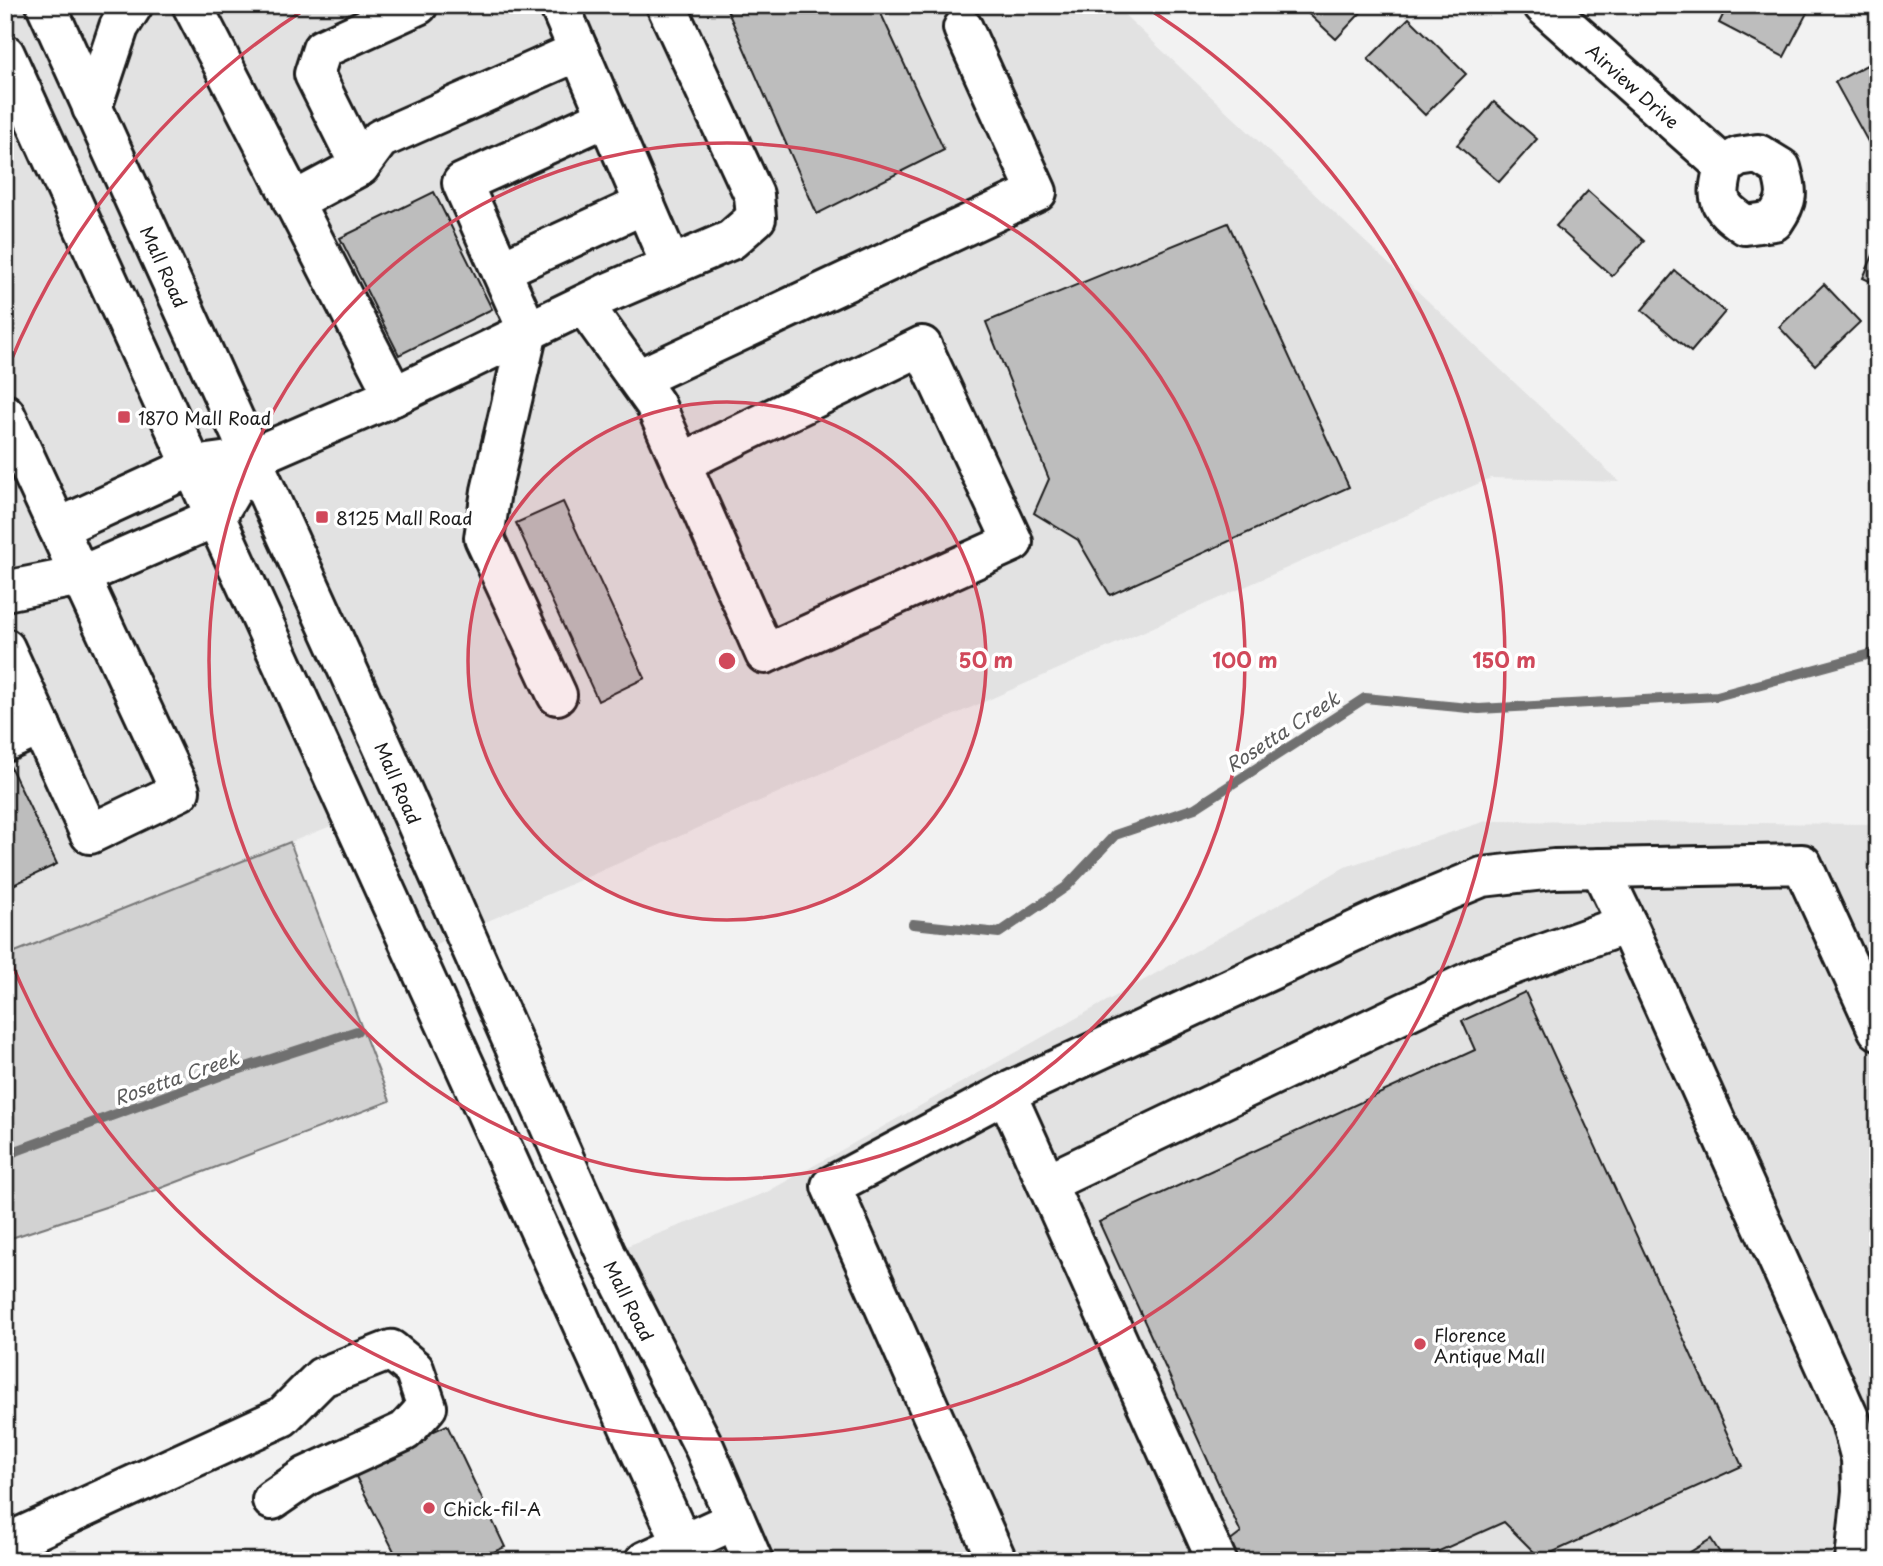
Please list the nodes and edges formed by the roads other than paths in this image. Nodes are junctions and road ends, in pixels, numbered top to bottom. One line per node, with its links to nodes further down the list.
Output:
1 (46, 5): 11 (main road, Mall Road)
2 (133, 5): 11 (main road)
3 (192, 5): 15 (main road)
4 (418, 5): 13 (main road)
5 (559, 5): 9 (main road)
6 (666, 5): 17 (main road)
7 (1543, 5): 14 (main road, Airview Drive)
8 (962, 28): 21 (main road)
9 (579, 51): 12 (main road); 13 (main road)
10 (5, 54): 26 (main road)
11 (92, 108): 24 (main road, Mall Road)
12 (607, 117): 16 (main road); 18 (main road)
13 (360, 166): 15 (main road)
14 (1724, 166)
15 (293, 202): 22 (main road)
16 (645, 204): 17 (main road); 18 (main road)
17 (671, 266): 19 (main road)
18 (501, 270): 20 (main road)
19 (584, 304): 20 (main road); 21 (main road)
20 (528, 331): 22 (main road); 32 (main road)
21 (638, 379): 25 (main road)
22 (394, 396): 24 (main road)
23 (5, 414): 28 (main road)
24 (251, 458): 26 (main road); 27 (main road); 44 (main road, Mall Road)
25 (681, 464): 25 (main road)
26 (193, 466): 27 (main road); 28 (main road)
27 (216, 517): 29 (main road); 46 (main road)
28 (58, 528): 29 (main road)
29 (80, 576): 30 (main road); 33 (main road)
30 (5, 591)
31 (5, 648): 33 (main road)
32 (557, 695)
33 (41, 726): 34 (main road)
34 (5, 743)
35 (1600, 868): 36 (main road); 37 (main road); 38 (main road)
36 (1627, 924): 39 (main road); 41 (main road)
37 (1878, 1030)
38 (1006, 1093): 39 (main road); 49 (main road)
39 (1047, 1183): 50 (main road)
40 (322, 1377): 42 (main road); 43 (main road); 45 (main road)
41 (1870, 1485): 51 (main road)
42 (272, 1500)
43 (5, 1520)
44 (735, 1520): 46 (main road); 48 (main road, Mall Road)
45 (5, 1544)
46 (686, 1552): 47 (main road)
47 (645, 1561)
48 (753, 1561)
49 (997, 1561)
50 (1217, 1561)
51 (1855, 1561)

